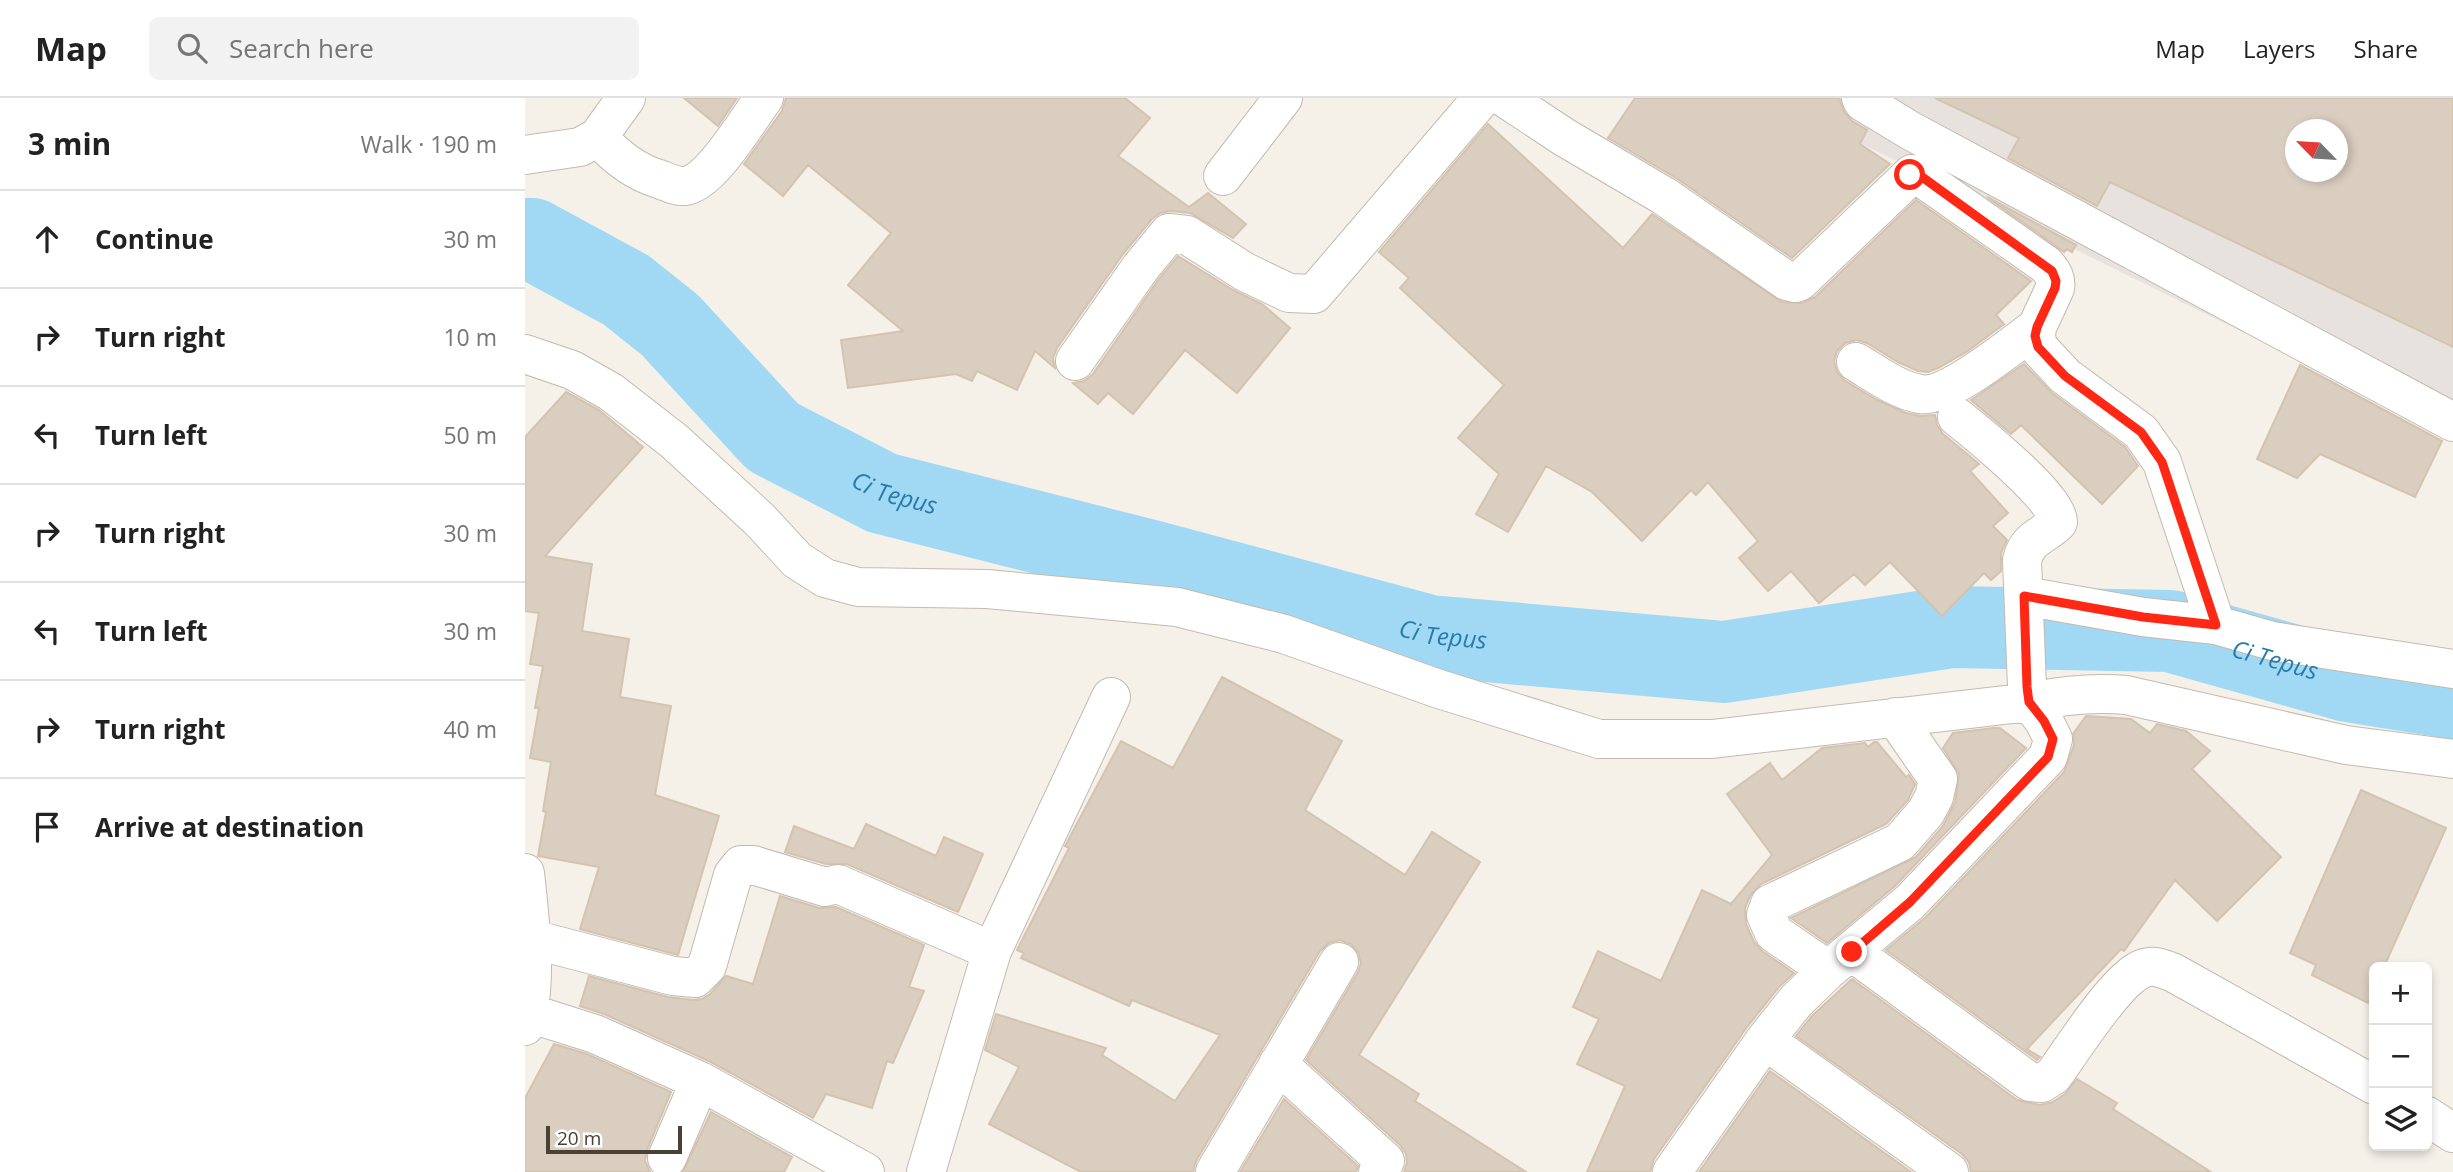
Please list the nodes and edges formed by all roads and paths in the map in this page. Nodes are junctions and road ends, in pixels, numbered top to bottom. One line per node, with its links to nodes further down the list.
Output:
1 (626, 98): 7 (street)
2 (764, 98): 7 (street)
3 (1283, 98): 9 (street)
4 (1482, 98): 12 (street)
5 (1505, 98): 10 (street)
6 (1861, 98): 15 (street)
7 (598, 137): 8 (street)
8 (525, 155)
9 (1223, 176)
10 (2037, 327): 13 (street); 17 (street)
11 (525, 354): 21 (street)
12 (1076, 361)
13 (1856, 362)
14 (1957, 417): 16 (street)
15 (2453, 422)
16 (2024, 603): 17 (street); 19 (street)
17 (2216, 625): 18 (street)
18 (2453, 669)
19 (2028, 695): 21 (street); 22 (street); 26 (street)
20 (1111, 697): 25 (street)
21 (1895, 716): 26 (street)
22 (2453, 760)
23 (525, 873): 24 (street)
24 (532, 939): 25 (street); 28 (street)
25 (992, 951): 38 (street)
26 (1840, 961): 29 (street); 32 (street)
27 (1339, 962): 30 (street)
28 (527, 1019): 31 (street)
29 (1766, 1040): 40 (street); 41 (street)
30 (1278, 1064): 36 (street); 39 (street)
31 (700, 1081): 35 (street); 37 (street)
32 (2369, 1081)
33 (2432, 1119): 34 (street)
34 (2453, 1133)
35 (667, 1158)
36 (1388, 1168)
37 (865, 1172)
38 (926, 1172)
39 (1215, 1172)
40 (1672, 1172)
41 (1949, 1172)

